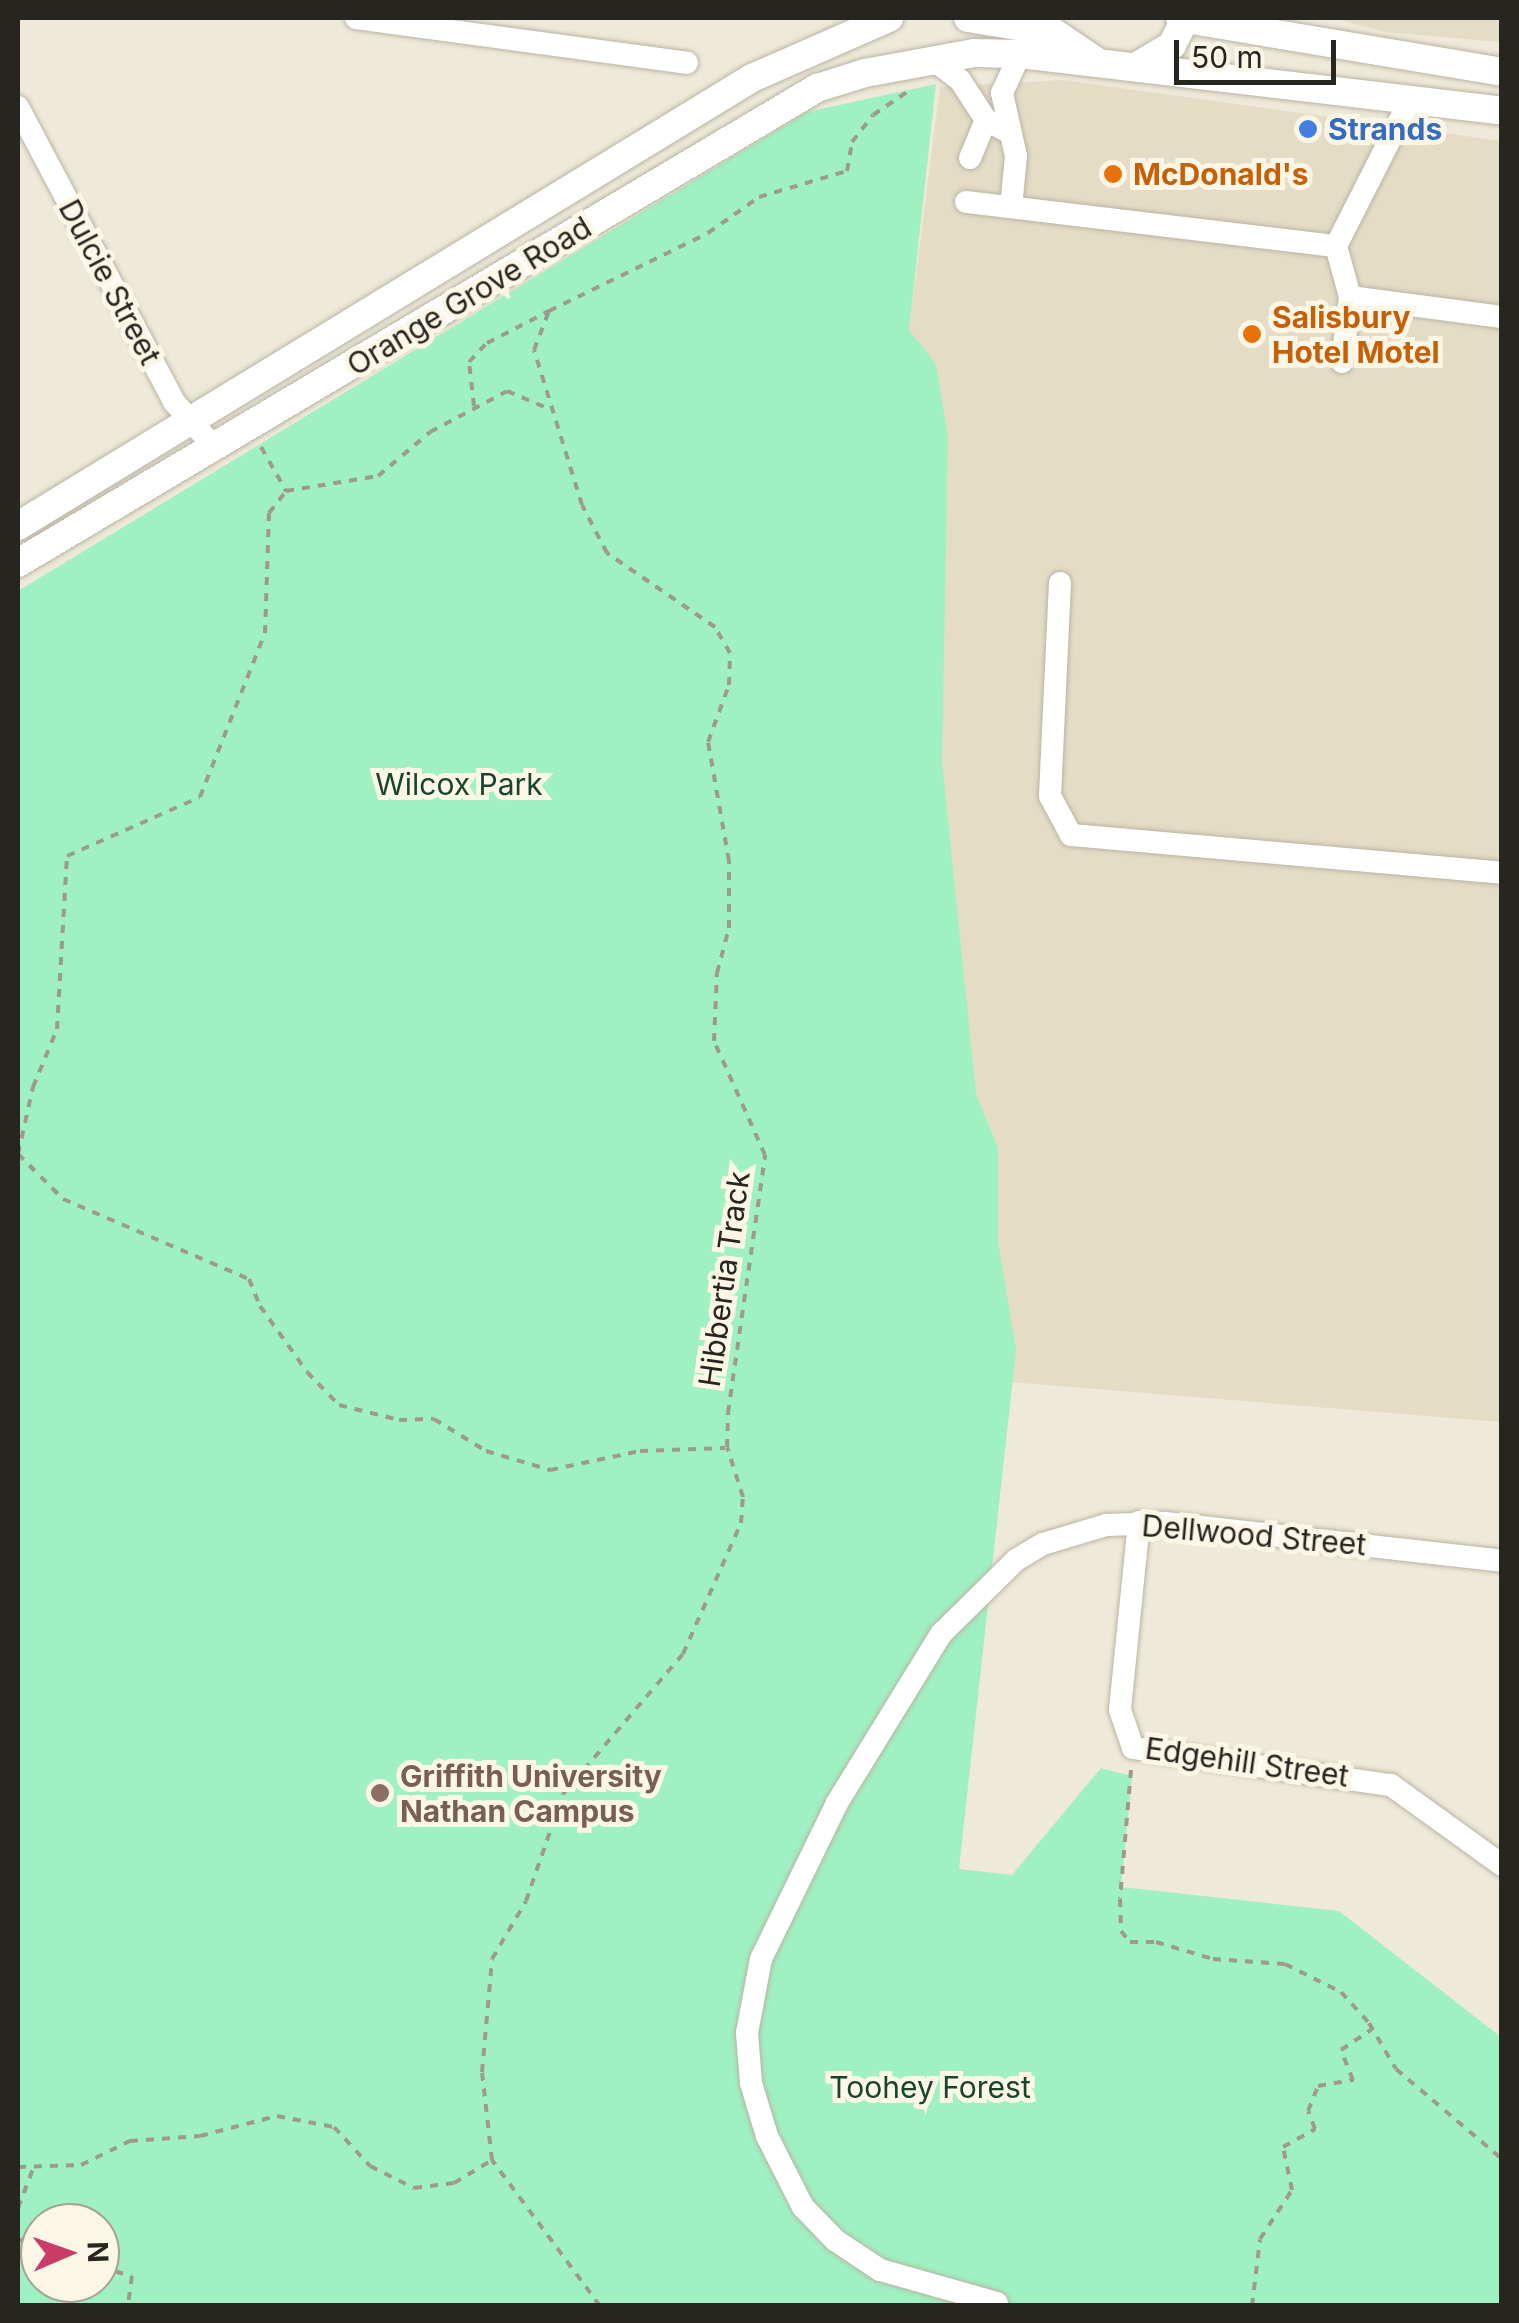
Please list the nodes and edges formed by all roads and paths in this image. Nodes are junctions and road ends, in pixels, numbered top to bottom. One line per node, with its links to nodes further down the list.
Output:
1 (356, 18): 10 (street)
2 (889, 18): 6 (main road, Orange Grove Road)
3 (968, 18): 9 (main road)
4 (1184, 18): 5 (main road); 11 (main road)
5 (1250, 24): 12 (main road)
6 (831, 29): 30 (main road, Orange Grove Road)
7 (1020, 54): 8 (main road, Orange Grove Road); 9 (main road, Orange Grove Road); 18 (street)
8 (932, 59): 13 (street); 31 (main road, Orange Grove Road)
9 (1094, 60): 11 (main road, Orange Grove Road)
10 (687, 63)
11 (1138, 65): 14 (main road, Orange Grove Road)
12 (1502, 72)
13 (960, 80): 17 (street); 25 (path)
14 (1410, 100): 16 (main road, Orange Grove Road); 23 (street)
15 (18, 107): 19 (street, Dulcie Street)
16 (1502, 111)
17 (986, 120): 18 (street); 20 (street)
18 (1009, 132): 22 (street)
19 (26, 144): 30 (street, Dulcie Street)
20 (970, 158)
21 (966, 202): 22 (street)
22 (1011, 207): 23 (street)
23 (1336, 246): 24 (street)
24 (1350, 298): 26 (street); 27 (street)
25 (548, 311): 28 (path); 29 (path, Hibbertia Track)
26 (1502, 317)
27 (1342, 362)
28 (474, 408): 29 (path); 33 (path)
29 (547, 408): 39 (path, Hibbertia Track)
30 (186, 422): 32 (street, Dulcie Street); 34 (main road, Orange Grove Road)
31 (250, 427): 32 (main road, Orange Grove Road); 33 (path)
32 (215, 448): 35 (main road, Orange Grove Road)
33 (286, 490): 38 (path)
34 (18, 526)
35 (18, 563)
36 (1060, 583): 37 (street)
37 (1502, 874)
38 (18, 1154): 39 (path)
39 (727, 1448): 46 (path, Hibbertia Track)
40 (1139, 1522): 41 (street, Dellwood Street); 42 (street, Edgehill Street); 51 (street, Dellwood Street)
41 (1502, 1560)
42 (1133, 1748): 43 (street, Edgehill Street); 44 (path)
43 (1502, 1865)
44 (1372, 2029): 45 (path); 54 (path)
45 (1502, 2159)
46 (492, 2160): 47 (path); 53 (path)
47 (34, 2166): 48 (path); 49 (path)
48 (18, 2167)
49 (18, 2208)
50 (120, 2273): 52 (path)
51 (997, 2303)
52 (128, 2306)
53 (600, 2306)
54 (1252, 2306)

